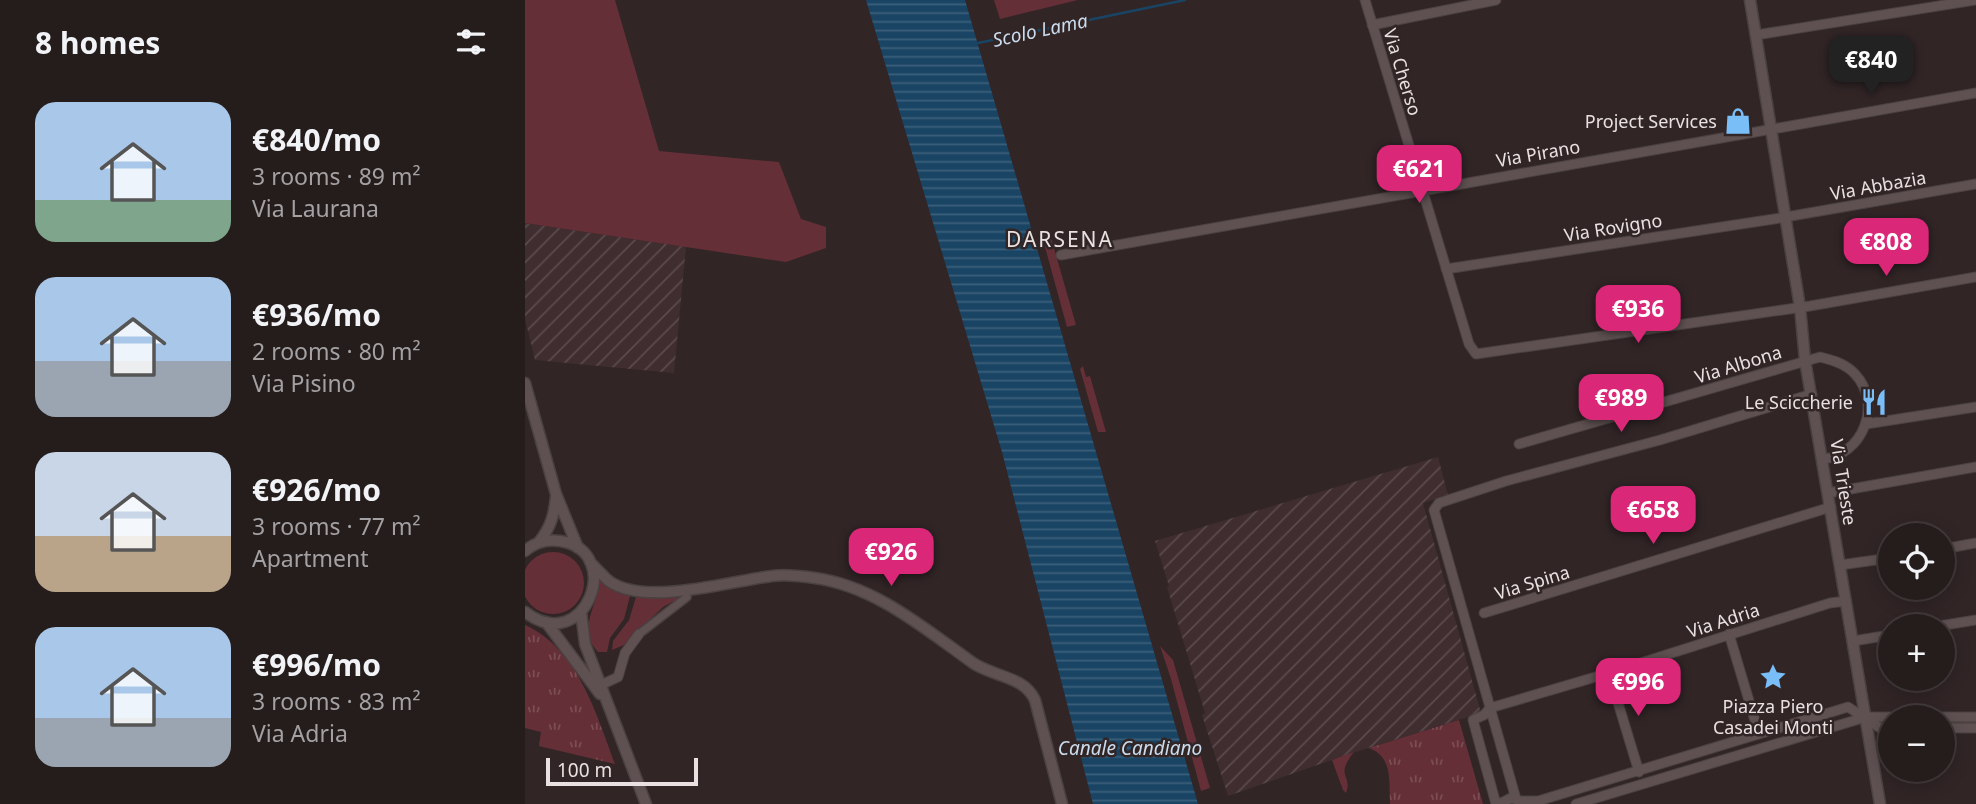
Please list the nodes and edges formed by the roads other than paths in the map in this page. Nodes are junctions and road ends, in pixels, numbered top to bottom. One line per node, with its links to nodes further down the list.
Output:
1 (1365, 0): 5 (street, Via Cherso)
2 (1496, 0): 5 (street)
3 (1750, 0): 6 (street, Via Trieste)
4 (1976, 0): 6 (street)
5 (1372, 25): 10 (street, Via Cherso)
6 (1756, 34): 8 (street, Via Trieste)
7 (1976, 93): 8 (street, Via Pirano)
8 (1772, 129): 10 (street, Via Pirano); 11 (street, Via Trieste)
9 (1976, 184): 11 (street, Via Abbazia)
10 (1424, 189): 12 (street, Via Pirano); 13 (street, Via Cherso)
11 (1785, 217): 13 (street, Via Rovigno); 15 (street, Via Trieste)
12 (1061, 255)
13 (1446, 269): 15 (street, Via Cherso)
14 (1976, 277): 15 (street)
15 (1801, 307): 16 (street, Via Trieste)
16 (1805, 360): 18 (street, Via Trieste); 20 (street); 21 (street, Via Albona)
17 (525, 383): 25 (street)
18 (1812, 394): 22 (street, Via Trieste); 50 (street)
19 (1976, 407): 20 (street)
20 (1866, 424): 22 (street)
21 (1519, 444)
22 (1823, 459): 24 (street, Via Trieste)
23 (1976, 467): 24 (street)
24 (1828, 493): 26 (street, Via Trieste)
25 (556, 494): 27 (street); 30 (street)
26 (1831, 507): 34 (street, Via Trieste); 40 (street, Via Spina)
27 (540, 542): 30 (street); 31 (street)
28 (1976, 543): 29 (street)
29 (1955, 547)
30 (578, 548): 33 (street)
31 (525, 551)
32 (1878, 560): 34 (street)
33 (590, 562): 35 (street); 39 (street)
34 (1840, 565): 37 (street, Via Trieste)
35 (704, 587): 36 (street); 60 (street)
36 (687, 597): 44 (street)
37 (1846, 601): 45 (street, Via Adria); 47 (street, Via Trieste)
38 (525, 611): 42 (street)
39 (581, 612): 42 (street); 49 (street)
40 (1484, 613)
41 (1976, 620): 43 (street)
42 (546, 622): 49 (street)
43 (1955, 623)
44 (639, 634): 49 (street)
45 (1729, 634): 48 (street, Via Adria); 56 (street)
46 (1878, 637): 47 (street)
47 (1853, 641): 51 (street, Via Trieste)
48 (1609, 673): 50 (street, Via Adria); 57 (street)
49 (596, 683): 59 (street)
50 (1490, 708): 58 (street); 61 (street)
51 (1866, 717): 52 (street); 53 (street); 56 (street); 62 (street); 63 (street, Via Trieste)
52 (1976, 717)
53 (1878, 726)
54 (1955, 728): 55 (street)
55 (1976, 729)
56 (1759, 734): 57 (street)
57 (1639, 772): 58 (street)
58 (1521, 801): 61 (street)
59 (646, 804)
60 (1062, 804)
61 (1498, 804)
62 (1576, 804)
63 (1880, 804)

